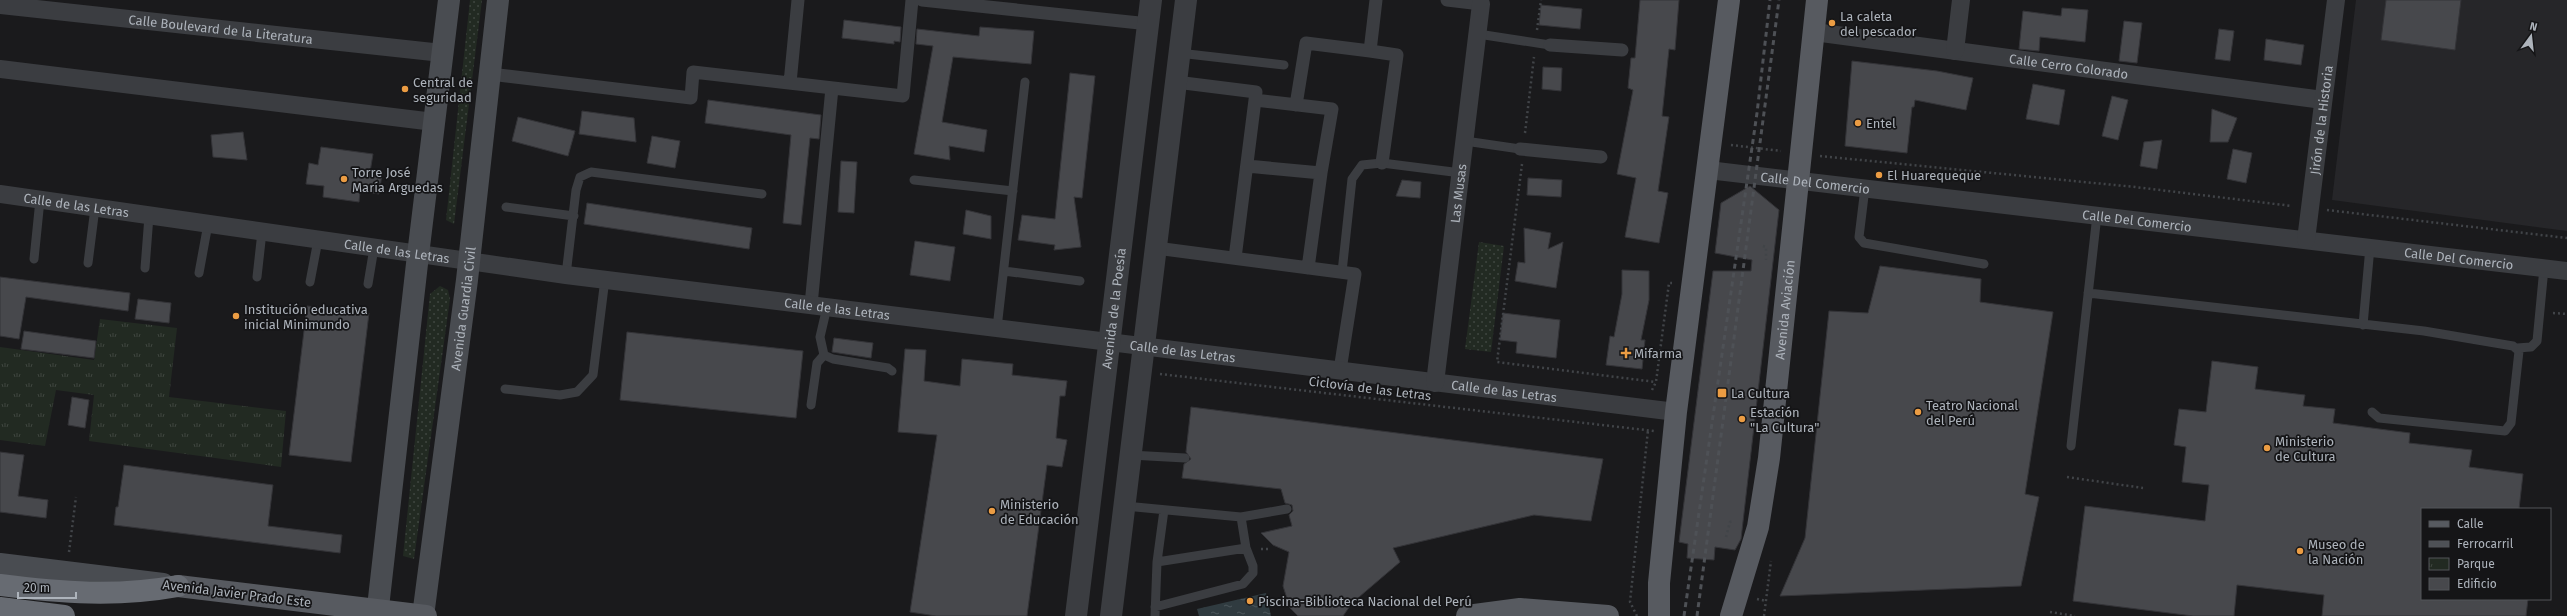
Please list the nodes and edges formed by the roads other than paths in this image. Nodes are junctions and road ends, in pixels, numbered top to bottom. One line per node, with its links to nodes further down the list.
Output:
1 (449, 0): 24 (main road)
2 (498, 0): 28 (main road, Avenida Guardia Civil)
3 (798, 0): 31 (street)
4 (912, 0): 32 (street)
5 (922, 0): 14 (street)
6 (1152, 0): 17 (street, Avenida de la Poesía)
7 (1186, 0): 25 (street)
8 (1376, 0): 22 (street)
9 (1447, 0): 15 (street)
10 (1729, 0): 42 (main road)
11 (1817, 0): 18 (main road, Avenida Aviación)
12 (1961, 0): 23 (street)
13 (2336, 0): 34 (street, Jirón de la Historia)
14 (991, 3): 17 (street)
15 (1482, 4): 19 (street, Las Musas)
16 (0, 5): 24 (street, Calle Boulevard de la Literatura)
17 (1149, 24): 87 (street, Avenida de la Poesía)
18 (1814, 32): 23 (street, Calle Cerro Colorado); 46 (main road, Avenida Aviación)
19 (1478, 34): 20 (lane); 37 (street, Las Musas)
20 (1550, 45): 21 (street)
21 (1622, 50)
22 (1370, 51): 35 (street); 40 (street)
23 (1955, 51): 34 (street, Calle Cerro Colorado)
24 (442, 53): 36 (main road)
25 (1179, 53): 26 (lane); 30 (street)
26 (1284, 65)
27 (0, 70): 36 (street)
28 (490, 74): 31 (street); 67 (main road, Avenida Guardia Civil)
29 (1025, 82): 48 (lane)
30 (1176, 82): 33 (street); 63 (street)
31 (790, 83): 32 (street)
32 (832, 88): 84 (street)
33 (1255, 100): 35 (street); 41 (street)
34 (2323, 100): 60 (street, Jirón de la Historia)
35 (1296, 105): 43 (street)
36 (434, 122): 64 (main road)
37 (1465, 141): 38 (lane); 44 (street, Las Musas)
38 (1522, 149): 39 (street)
39 (1600, 157)
40 (1382, 163): 44 (lane); 75 (lane)
41 (1247, 166): 43 (street); 65 (street)
42 (1708, 170): 46 (street, Calle Del Comercio); 96 (main road)
43 (1321, 173): 71 (street)
44 (1461, 173): 93 (street, Las Musas)
45 (914, 180): 48 (lane)
46 (1797, 180): 47 (street, Calle Del Comercio); 121 (main road, Avenida Aviación)
47 (1865, 188): 54 (street, Calle Del Comercio); 69 (lane)
48 (1013, 191): 73 (lane)
49 (0, 194): 51 (street, Calle de las Letras)
50 (762, 194): 56 (lane)
51 (40, 200): 53 (street, Calle de las Letras); 66 (lane)
52 (506, 207): 56 (lane)
53 (95, 208): 55 (street, Calle de las Letras); 68 (lane)
54 (2097, 215): 60 (street, Calle Del Comercio); 83 (lane)
55 (149, 216): 57 (street, Calle de las Letras); 70 (lane)
56 (574, 216): 77 (lane)
57 (208, 224): 58 (street, Calle de las Letras); 76 (lane)
58 (262, 232): 59 (street, Calle de las Letras); 78 (lane)
59 (318, 240): 62 (street, Calle de las Letras); 81 (lane)
60 (2306, 240): 61 (street, Calle Del Comercio)
61 (2370, 247): 72 (street, Calle Del Comercio); 85 (lane)
62 (374, 248): 64 (street, Calle de las Letras); 82 (lane)
63 (1156, 248): 65 (street); 88 (street)
64 (418, 255): 67 (street, Calle de las Letras); 113 (main road)
65 (1236, 258): 71 (street)
66 (34, 259)
67 (469, 262): 77 (street, Calle de las Letras); 115 (main road, Avenida Guardia Civil)
68 (88, 263)
69 (1984, 264)
70 (145, 268)
71 (1308, 268): 75 (street)
72 (2544, 268): 74 (street, Calle Del Comercio); 89 (lane)
73 (1004, 271): 80 (lane); 86 (lane)
74 (2567, 271)
75 (1342, 272): 91 (street)
76 (199, 273)
77 (566, 275): 79 (street, Calle de las Letras)
78 (257, 277)
79 (604, 279): 84 (street, Calle de las Letras); 94 (lane)
80 (1080, 281)
81 (310, 282)
82 (368, 284)
83 (2088, 293): 85 (lane); 98 (lane)
84 (819, 306): 86 (street, Calle de las Letras); 90 (lane)
85 (2363, 325): 89 (lane)
86 (997, 328): 87 (street, Calle de las Letras)
87 (1110, 342): 88 (street, Calle de las Letras); 101 (street, Avenida de la Poesía)
88 (1144, 346): 91 (street, Calle de las Letras); 99 (street)
89 (2517, 348): 97 (lane)
90 (824, 355): 92 (lane); 95 (lane)
91 (1340, 370): 93 (street, Calle de las Letras)
92 (892, 371)
93 (1435, 383): 96 (street, Calle de las Letras)
94 (505, 388)
95 (811, 405)
96 (1676, 412): 120 (main road)
97 (2372, 412)
98 (2071, 446)
99 (1130, 455): 100 (lane); 102 (street)
100 (1185, 458)
101 (1092, 489): 102 (street); 116 (street, Avenida de la Poesía)
102 (1125, 500): 104 (lane); 117 (street)
103 (1287, 509): 105 (lane)
104 (1164, 510): 105 (lane); 107 (lane)
105 (1241, 517): 106 (lane)
106 (1246, 548): 107 (lane); 112 (lane)
107 (1157, 562): 112 (lane)
108 (0, 564): 110 (main road, Avenida Javier Prado Este)
109 (0, 585): 110 (highway)
110 (178, 586): 113 (main road, Avenida Javier Prado Este)
111 (0, 608): 114 (highway)
112 (1155, 612)
113 (378, 613): 115 (main road, Avenida Javier Prado Este)
114 (64, 616)
115 (424, 616)
116 (1076, 616)
117 (1111, 616)
118 (1467, 616): 119 (main road)
119 (1608, 616)
120 (1660, 616)
121 (1731, 616)

